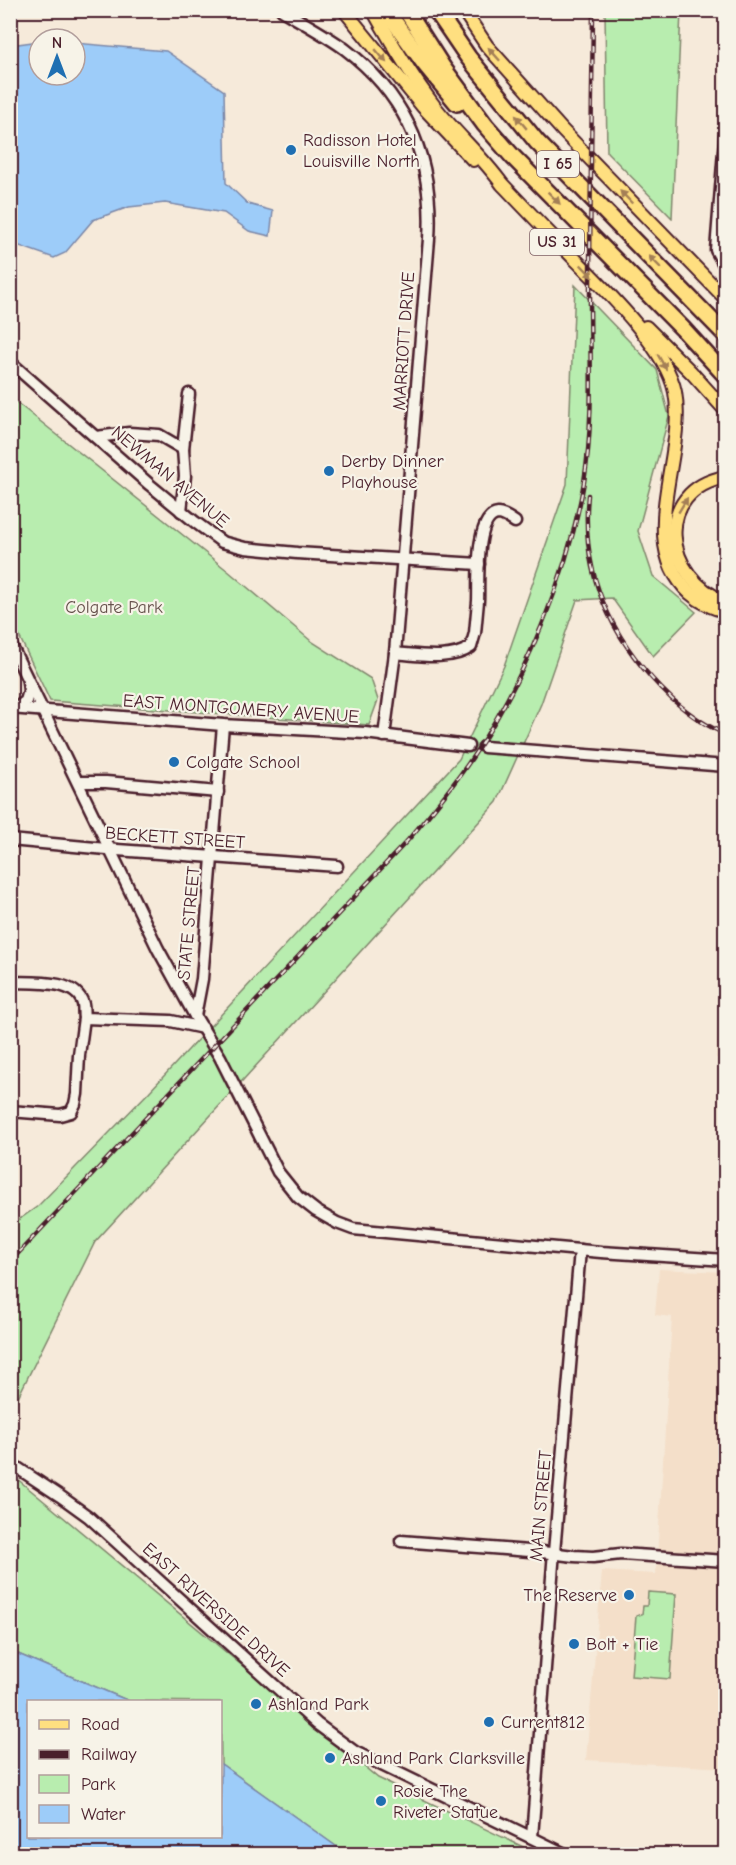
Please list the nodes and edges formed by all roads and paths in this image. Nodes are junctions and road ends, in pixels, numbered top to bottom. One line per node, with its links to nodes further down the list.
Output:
1 (282, 10): 25 (street, MARRIOTT DRIVE)
2 (344, 10): 11 (main road, one-way to 11)
3 (373, 10): 11 (main road, US 31)
4 (386, 10): 8 (highway)
5 (406, 10): 8 (highway, I 65)
6 (436, 10): 15 (highway, I 65, one-way to 6)
7 (463, 10): 14 (main road, one-way to 7)
8 (485, 125): 17 (highway, I 65, one-way to 17)
9 (726, 126): 10 (street)
10 (725, 150): 12 (street)
11 (502, 184): 13 (main road, US 31, one-way to 13)
12 (726, 268)
13 (613, 299): 19 (main road, US 31); 28 (main road, one-way to 28)
14 (726, 299)
15 (726, 335)
16 (10, 362): 20 (street, NEWMAN AVENUE)
17 (726, 376)
18 (189, 394): 21 (street)
19 (726, 411)
20 (96, 437): 21 (street); 23 (street, NEWMAN AVENUE)
21 (183, 449): 23 (street)
22 (726, 477): 27 (main road, one-way to 22)
23 (181, 510): 25 (street, NEWMAN AVENUE)
24 (515, 522): 26 (street)
25 (403, 559): 26 (street, NEWMAN AVENUE); 30 (street, MARRIOTT DRIVE)
26 (479, 564): 30 (street)
27 (726, 602)
28 (726, 611)
29 (10, 643): 31 (street)
30 (395, 653): 35 (street, MARRIOTT DRIVE)
31 (28, 679): 32 (street); 33 (street)
32 (13, 709): 33 (street, EAST MONTGOMERY AVENUE)
33 (45, 711): 34 (street, EAST MONTGOMERY AVENUE); 39 (street)
34 (223, 725): 35 (street, EAST MONTGOMERY AVENUE); 40 (street, STATE STREET)
35 (384, 736): 36 (street, EAST MONTGOMERY AVENUE)
36 (468, 746)
37 (484, 747): 38 (street)
38 (726, 766)
39 (78, 782): 40 (street); 42 (street)
40 (218, 792): 43 (street, STATE STREET)
41 (10, 840): 42 (street, BECKETT STREET)
42 (110, 850): 43 (street, BECKETT STREET); 46 (street)
43 (212, 857): 44 (street, BECKETT STREET); 46 (street, STATE STREET)
44 (337, 866)
45 (10, 982): 47 (street)
46 (195, 1016): 48 (street)
47 (84, 1018): 48 (street); 49 (street)
48 (203, 1028): 50 (street)
49 (10, 1111)
50 (580, 1250): 51 (street); 54 (street, MAIN STREET)
51 (726, 1260)
52 (10, 1463): 56 (street, EAST RIVERSIDE DRIVE)
53 (400, 1541): 54 (street)
54 (554, 1553): 55 (street); 56 (street, MAIN STREET)
55 (726, 1561)
56 (532, 1837): 57 (street, EAST RIVERSIDE DRIVE)
57 (565, 1854)

